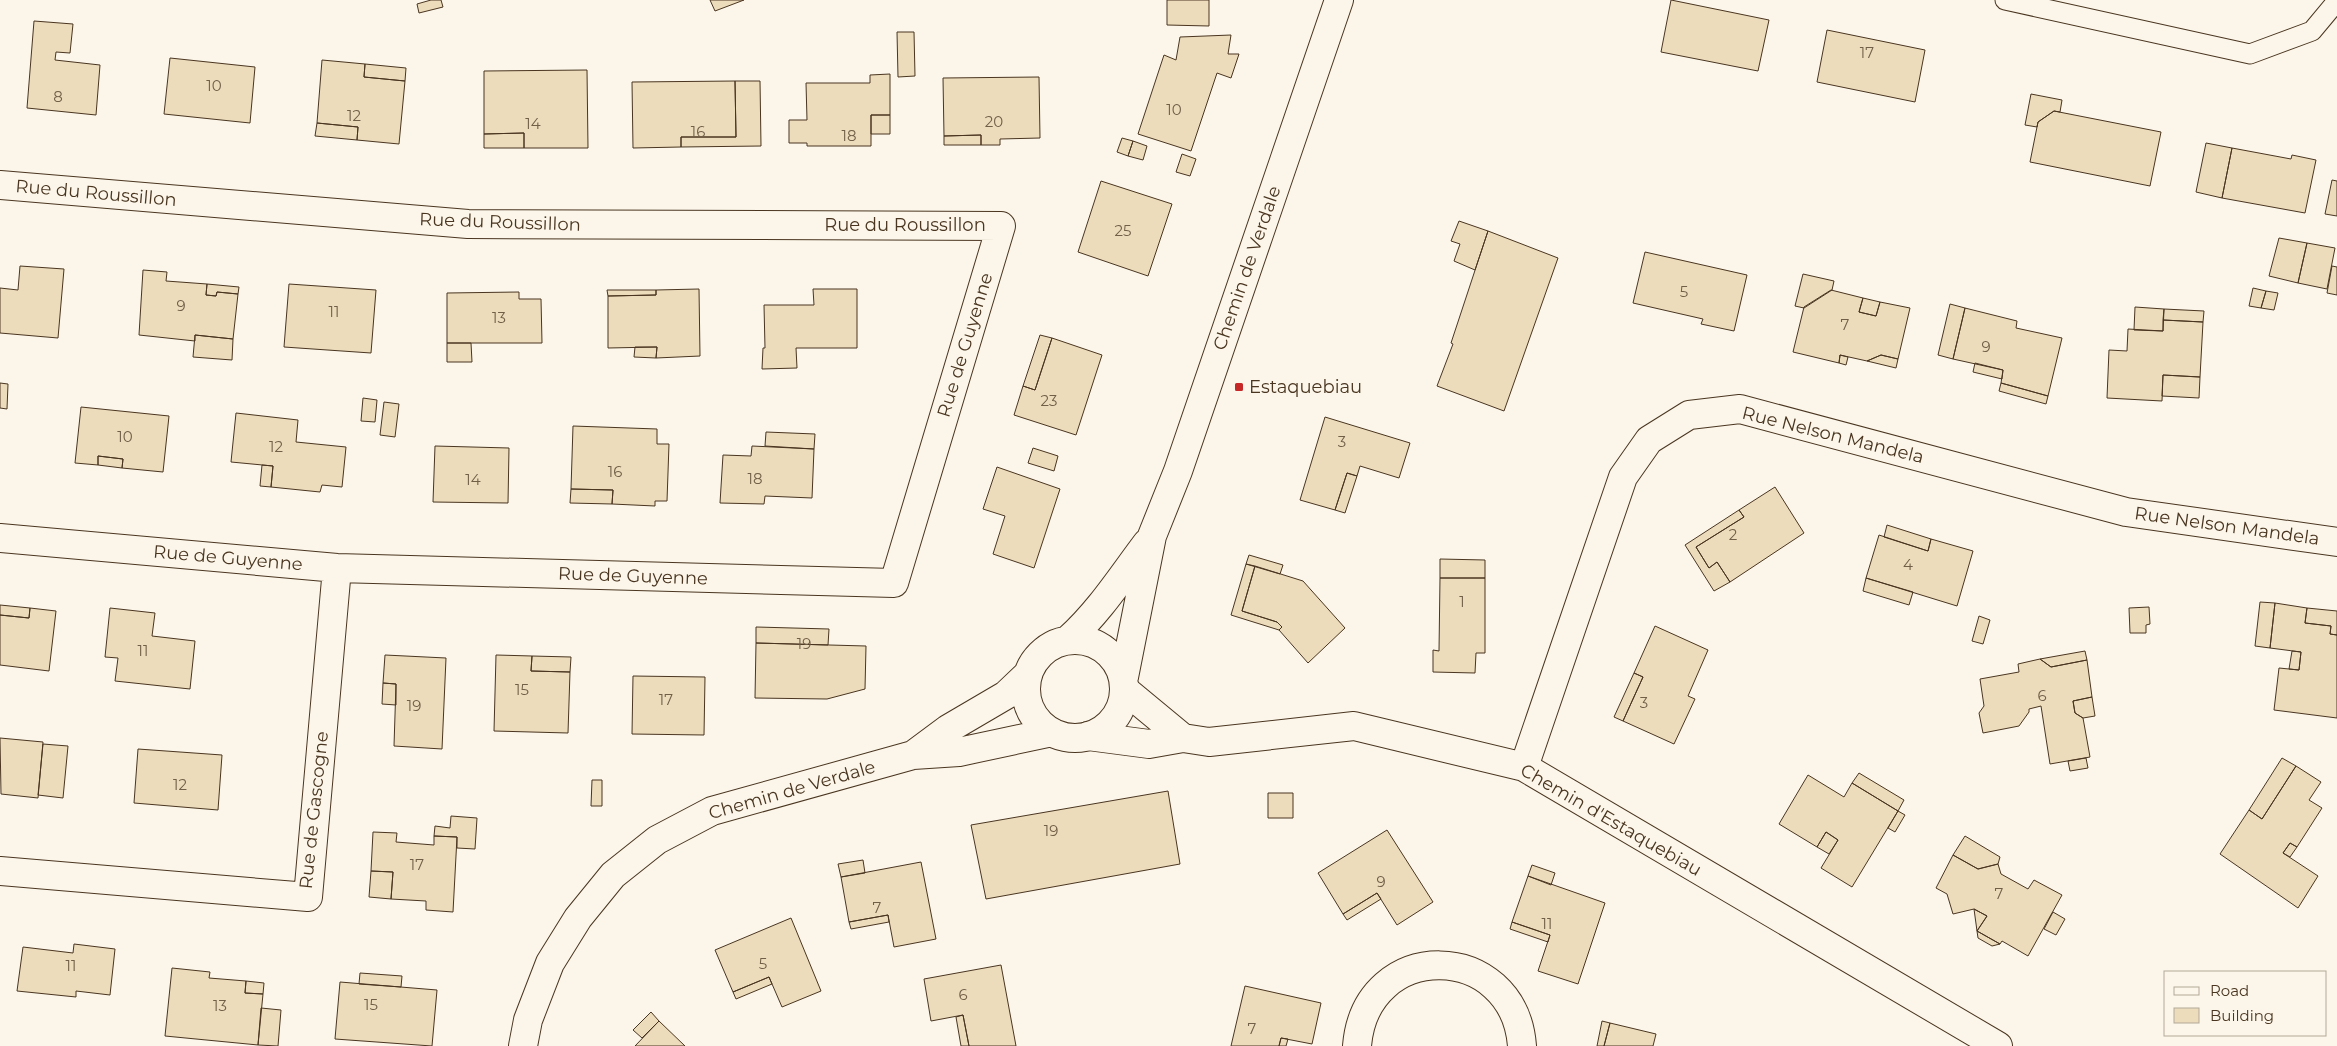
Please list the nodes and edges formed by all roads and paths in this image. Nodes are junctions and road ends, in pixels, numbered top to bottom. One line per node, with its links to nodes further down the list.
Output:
1 (1339, 0): 6 (street, Chemin de Verdale)
2 (2004, 0): 3 (lane)
3 (2337, 1)
4 (0, 185): 5 (street, Rue du Roussillon)
5 (1001, 226): 9 (street, Rue de Guyenne)
6 (1152, 536): 10 (street, Chemin de Verdale); 12 (street, Chemin de Verdale)
7 (0, 538): 9 (street, Rue de Guyenne)
8 (2337, 542): 17 (street, Rue Nelson Mandela)
9 (336, 568): 18 (street, Rue de Gascogne)
10 (1069, 639): 11 (street, Chemin de Verdale); 12 (street)
11 (1028, 674): 13 (street, Chemin de Verdale); 16 (street, Chemin de Verdale)
12 (1124, 683): 14 (street, Chemin de Verdale); 15 (street)
13 (1052, 732): 14 (street, Chemin de Verdale); 16 (street, Chemin de Verdale)
14 (1088, 736): 15 (street, Chemin d'Estaquebiau)
15 (1182, 738): 17 (street, Chemin d'Estaquebiau)
16 (914, 755): 19 (street, Chemin de Verdale)
17 (1524, 767): 22 (street, Chemin d'Estaquebiau)
18 (0, 871)
19 (523, 1046)
20 (1356, 1046): 21 (street)
21 (1522, 1046)
22 (1998, 1046)

